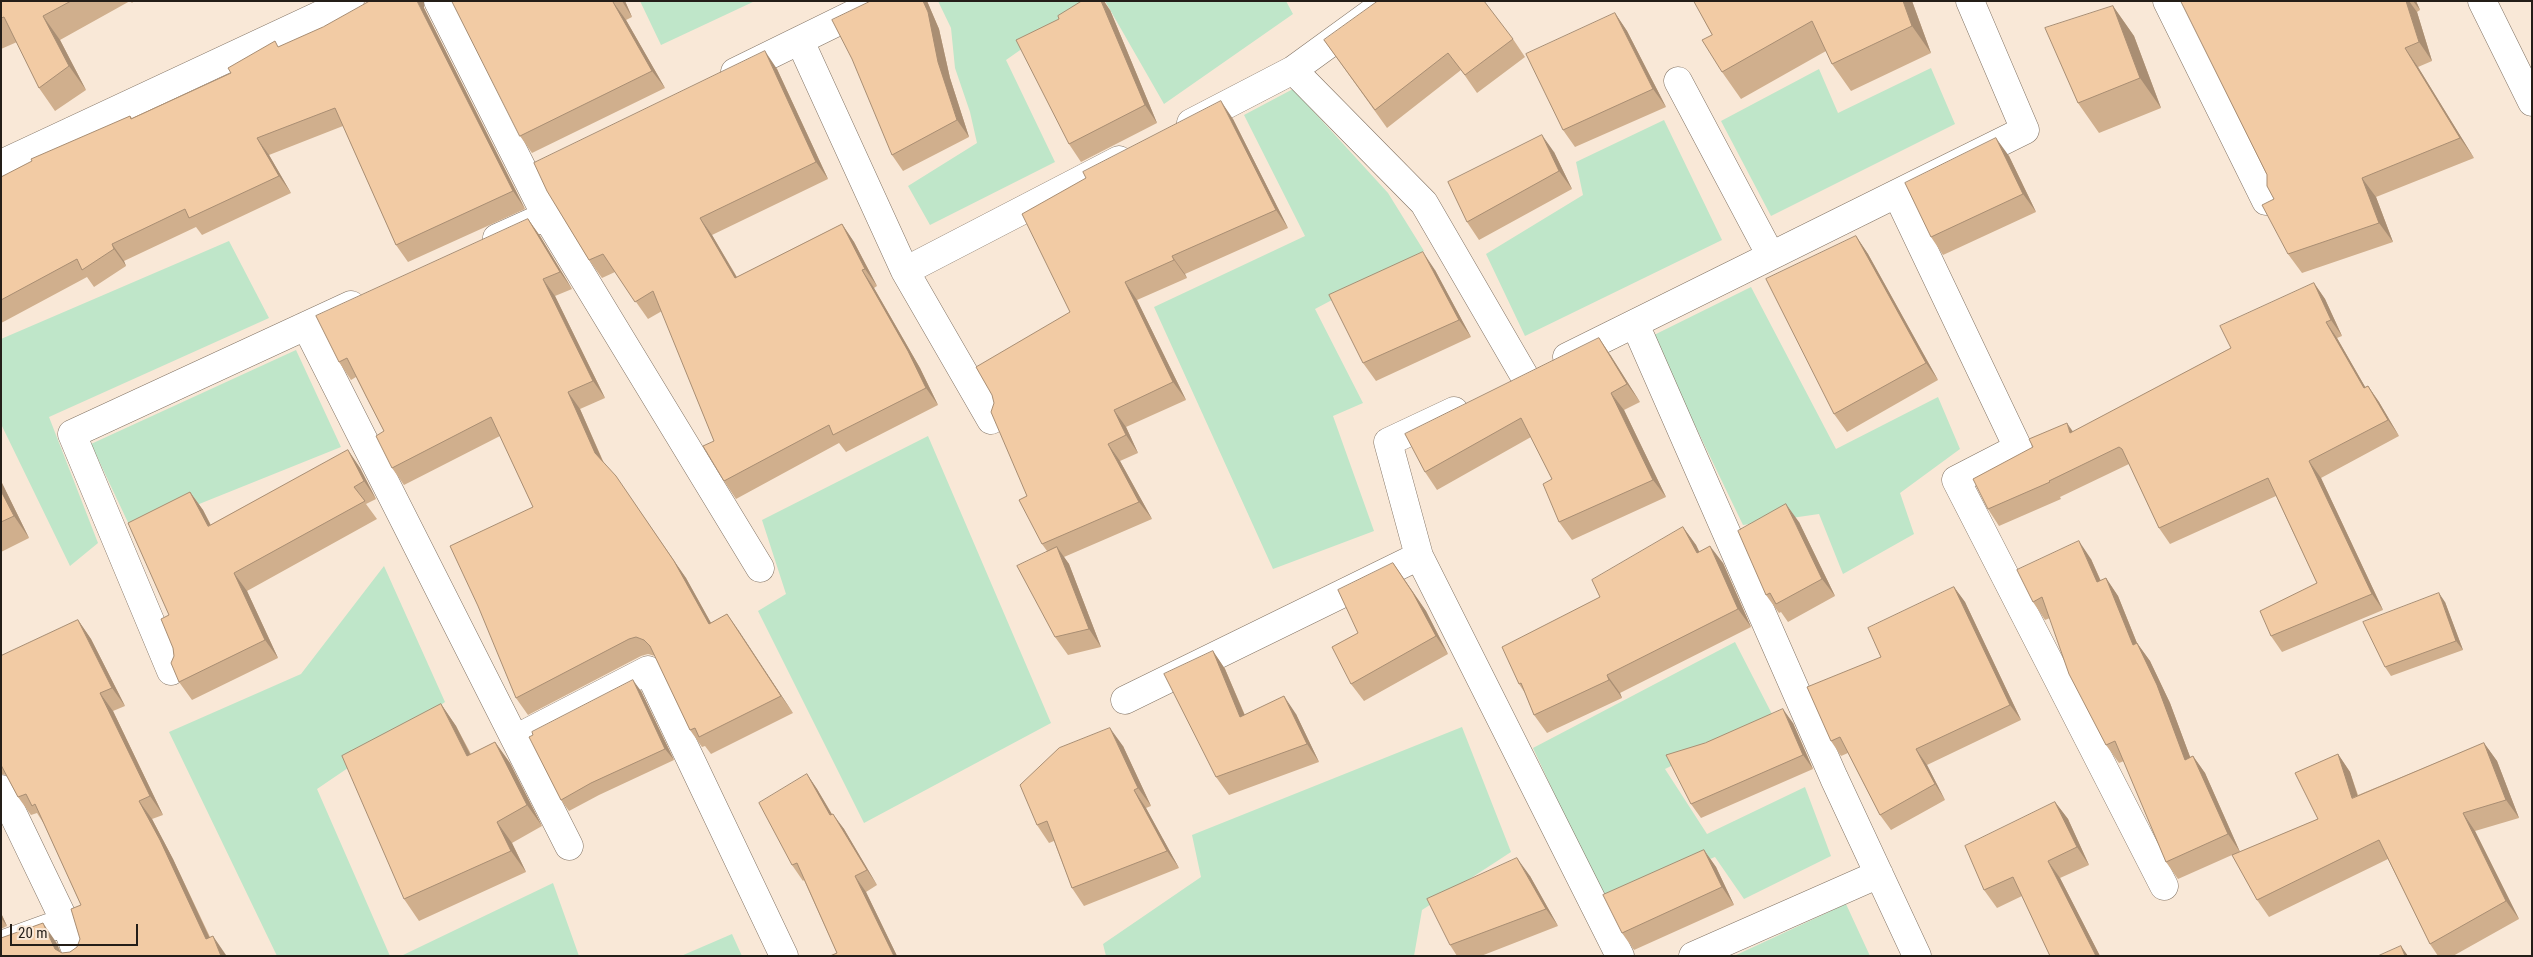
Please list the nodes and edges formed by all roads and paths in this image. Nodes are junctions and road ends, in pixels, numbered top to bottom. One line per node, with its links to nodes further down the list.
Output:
1 (350, 1): 16 (street)
2 (438, 1): 17 (street)
3 (880, 1): 8 (street)
4 (1388, 1): 9 (street)
5 (1970, 1): 18 (street)
6 (2167, 1): 19 (street)
7 (2482, 1): 12 (street)
8 (800, 41): 11 (street); 23 (street)
9 (1293, 70): 13 (street); 27 (street)
10 (1678, 81): 22 (street)
11 (711, 84)
12 (2532, 102)
13 (1169, 134)
14 (1143, 148): 23 (street)
15 (551, 161): 17 (street)
16 (1, 164)
17 (525, 174): 20 (street)
18 (1897, 194): 22 (street); 39 (street)
19 (2266, 200)
20 (546, 216): 21 (street); 32 (street)
21 (475, 248)
22 (1772, 256): 25 (street)
23 (905, 271): 30 (street)
24 (377, 293): 26 (street)
25 (1634, 324): 27 (street); 38 (street)
26 (306, 326): 33 (street); 35 (street)
27 (1525, 377): 28 (street)
28 (1500, 389)
29 (1474, 401): 31 (street)
30 (991, 420)
31 (1419, 556): 34 (street); 44 (street)
32 (760, 568)
33 (171, 670)
34 (1125, 700)
35 (515, 739): 37 (street); 43 (street)
36 (1, 789): 40 (street)
37 (569, 846)
38 (1879, 874): 45 (street); 46 (street)
39 (2164, 886)
40 (65, 922): 41 (street); 42 (street)
41 (1, 945)
42 (78, 956)
43 (784, 956)
44 (1620, 956)
45 (1693, 956)
46 (1917, 956)

